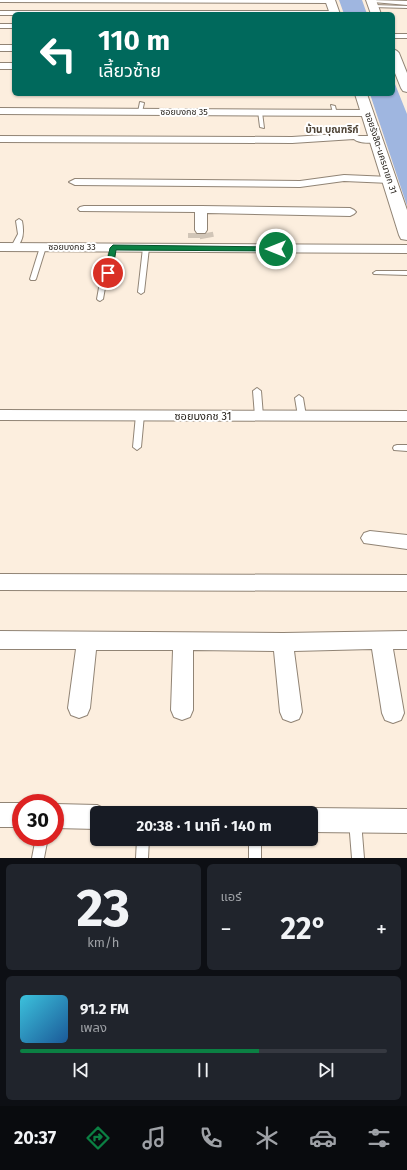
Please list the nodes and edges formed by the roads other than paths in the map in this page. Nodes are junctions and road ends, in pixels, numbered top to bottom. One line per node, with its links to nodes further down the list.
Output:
1 (0, 0): 2 (street)
2 (330, 0): 6 (street)
3 (407, 3): 4 (street)
4 (375, 7): 5 (street)
5 (407, 9)
6 (334, 12)
7 (0, 13): 8 (street)
8 (12, 13)
9 (0, 26): 10 (street)
10 (12, 26)
11 (395, 36): 12 (street)
12 (407, 36)
13 (0, 48): 14 (street)
14 (12, 48)
15 (395, 56): 17 (street)
16 (0, 66): 18 (street)
17 (404, 68): 19 (street)
18 (12, 69)
19 (407, 88)
20 (362, 96): 23 (street, ซอยรังสิต-นครนายก 31)
21 (0, 111): 22 (street, ซอยบงกช 35)
22 (260, 112): 23 (street, ซอยบงกช 35); 24 (lane)
23 (368, 113): 25 (street, ซอยรังสิต-นครนายก 31)
24 (262, 127)
25 (376, 137): 26 (street); 27 (street, ซอยรังสิต-นครนายก 31)
26 (0, 139)
27 (390, 180): 28 (street); 33 (street, ซอยรังสิต-นครนายก 31)
28 (75, 182)
29 (84, 208): 30 (street)
30 (201, 210): 31 (street); 34 (street)
31 (350, 212)
32 (19, 221): 36 (lane)
33 (407, 235)
34 (201, 238): 39 (street, ซอยบงกช 33); 40 (street, ซอยบงกช 33)
35 (0, 247): 36 (street, ซอยบงกช 33)
36 (14, 247): 37 (street, ซอยบงกช 33)
37 (43, 247): 38 (street, ซอยบงกช 33); 43 (lane)
38 (113, 248): 39 (street, ซอยบงกช 33); 45 (lane)
39 (146, 248): 44 (lane)
40 (407, 249)
41 (376, 273): 42 (lane)
42 (407, 273)
43 (33, 279)
44 (141, 292)
45 (100, 299)
46 (256, 391): 50 (lane)
47 (299, 398): 51 (lane)
48 (0, 415): 49 (street, ซอยบงกช 31)
49 (140, 415): 50 (street, ซอยบงกช 31); 53 (lane)
50 (259, 416): 51 (street, ซอยบงกช 31)
51 (302, 416): 52 (street, ซอยบงกช 31)
52 (407, 416)
53 (137, 447)
54 (397, 448): 55 (lane)
55 (407, 448)
56 (370, 538): 57 (street)
57 (407, 542)
58 (0, 582): 59 (street)
59 (407, 583)
60 (0, 640): 63 (street)
61 (381, 640): 62 (street); 65 (street); 69 (street)
62 (407, 640)
63 (87, 641): 64 (street); 66 (street)
64 (183, 642): 65 (street); 67 (street)
65 (283, 642): 68 (street)
66 (79, 708)
67 (182, 710)
68 (290, 712)
69 (394, 712)
70 (0, 815): 71 (street)
71 (12, 815)
72 (64, 816): 73 (street)
73 (90, 816)
74 (318, 820): 75 (street)
75 (355, 820): 76 (street); 83 (lane)
76 (407, 821)
77 (40, 846): 80 (lane)
78 (143, 846): 81 (lane)
79 (254, 846): 82 (lane)
80 (38, 858)
81 (142, 858)
82 (255, 858)
83 (358, 858)

